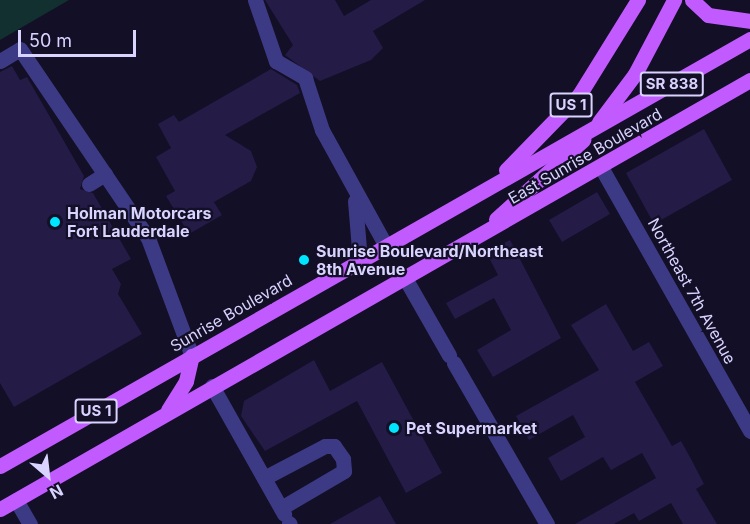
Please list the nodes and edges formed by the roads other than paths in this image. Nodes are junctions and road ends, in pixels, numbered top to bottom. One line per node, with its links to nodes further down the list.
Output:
1 (255, 0): 14 (street)
2 (638, 0): 13 (main road, US 1)
3 (674, 0): 9 (main road, US 1)
4 (692, 0): 5 (main road)
5 (750, 21)
6 (750, 39): 9 (main road, East Sunrise Boulevard / SR 838)
7 (0, 61): 11 (street)
8 (750, 80): 10 (main road, East Sunrise Boulevard / SR 838)
9 (594, 128): 13 (main road, East Sunrise Boulevard / SR 838); 15 (main road)
10 (602, 169): 15 (main road, East Sunrise Boulevard / SR 838); 22 (street, Northeast 7th Avenue)
11 (105, 174): 12 (street); 19 (street)
12 (88, 184)
13 (480, 191): 16 (main road, Sunrise Boulevard / US 1)
14 (361, 211): 16 (street); 17 (street)
15 (467, 242): 18 (main road, US 1)
16 (386, 246): 17 (main road, Sunrise Boulevard / US 1)
17 (360, 261): 19 (main road, Sunrise Boulevard / US 1)
18 (405, 278): 20 (main road, US 1); 29 (street)
19 (192, 356): 21 (main road); 23 (main road, Sunrise Boulevard / US 1)
20 (212, 387): 21 (main road, US 1); 24 (street)
21 (166, 413): 25 (main road, US 1)
22 (750, 431)
23 (0, 466)
24 (264, 478): 27 (street); 27 (street)
25 (16, 500): 26 (main road, US 1); 28 (street)
26 (0, 509)
27 (286, 517)
28 (30, 524)
29 (547, 524)

